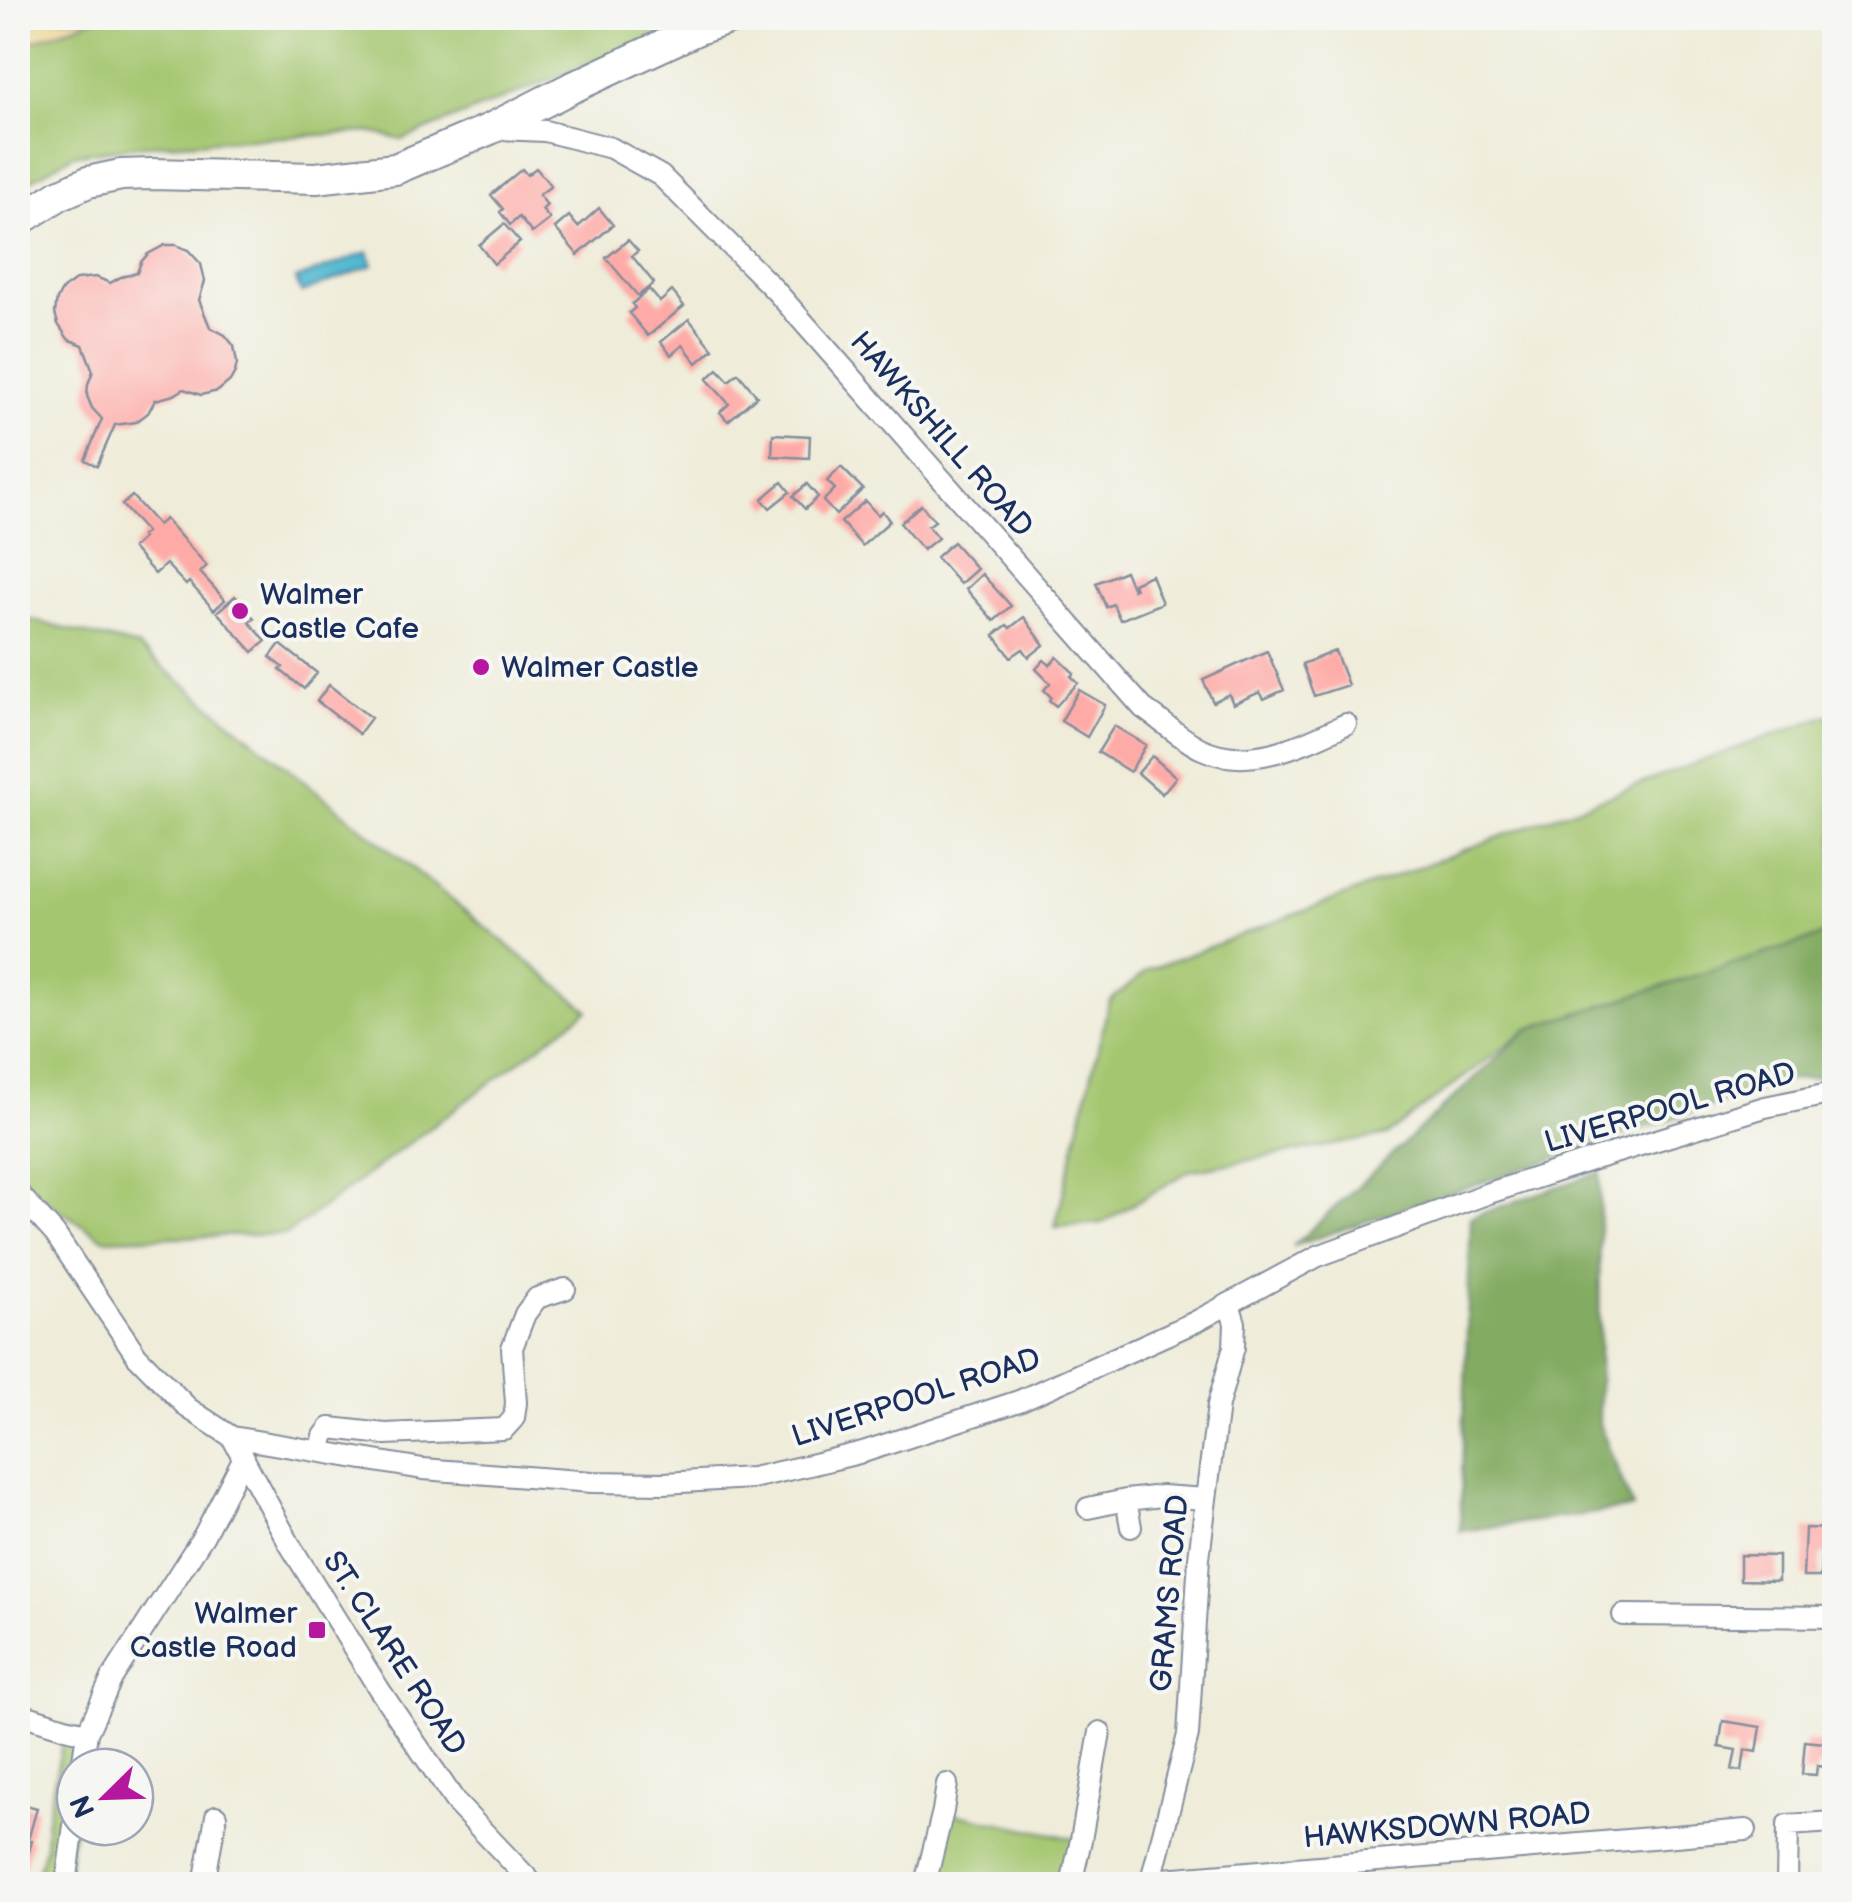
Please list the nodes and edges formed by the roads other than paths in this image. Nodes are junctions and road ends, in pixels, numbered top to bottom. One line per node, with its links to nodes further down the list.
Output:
1 (731, 18): 2 (street)
2 (490, 129): 3 (street); 4 (street, HAWKSHILL ROAD)
3 (18, 221)
4 (1346, 724)
5 (1834, 1093): 8 (street, LIVERPOOL ROAD)
6 (18, 1193): 9 (street, LIVERPOOL ROAD)
7 (566, 1289): 10 (street)
8 (1229, 1304): 10 (street, LIVERPOOL ROAD); 12 (street, GRAMS ROAD)
9 (232, 1437): 10 (street, LIVERPOOL ROAD); 11 (street, ST. CLARE ROAD)
10 (321, 1451)
11 (244, 1457): 20 (street); 30 (street, ST. CLARE ROAD)
12 (1206, 1499): 13 (street); 27 (street, GRAMS ROAD)
13 (1126, 1500): 14 (street); 15 (street)
14 (1088, 1508)
15 (1131, 1528)
16 (1622, 1616): 17 (street)
17 (1834, 1617)
18 (18, 1713): 20 (street)
19 (1100, 1732): 32 (street)
20 (87, 1733): 21 (street)
21 (85, 1747)
22 (947, 1784): 31 (street)
23 (214, 1816): 29 (street)
24 (1834, 1822): 33 (street)
25 (1746, 1830): 27 (street, HAWKSDOWN ROAD)
26 (71, 1847): 28 (street)
27 (1151, 1882)
28 (66, 1884)
29 (204, 1884)
30 (533, 1884)
31 (925, 1884)
32 (1071, 1884)
33 (1787, 1884)

